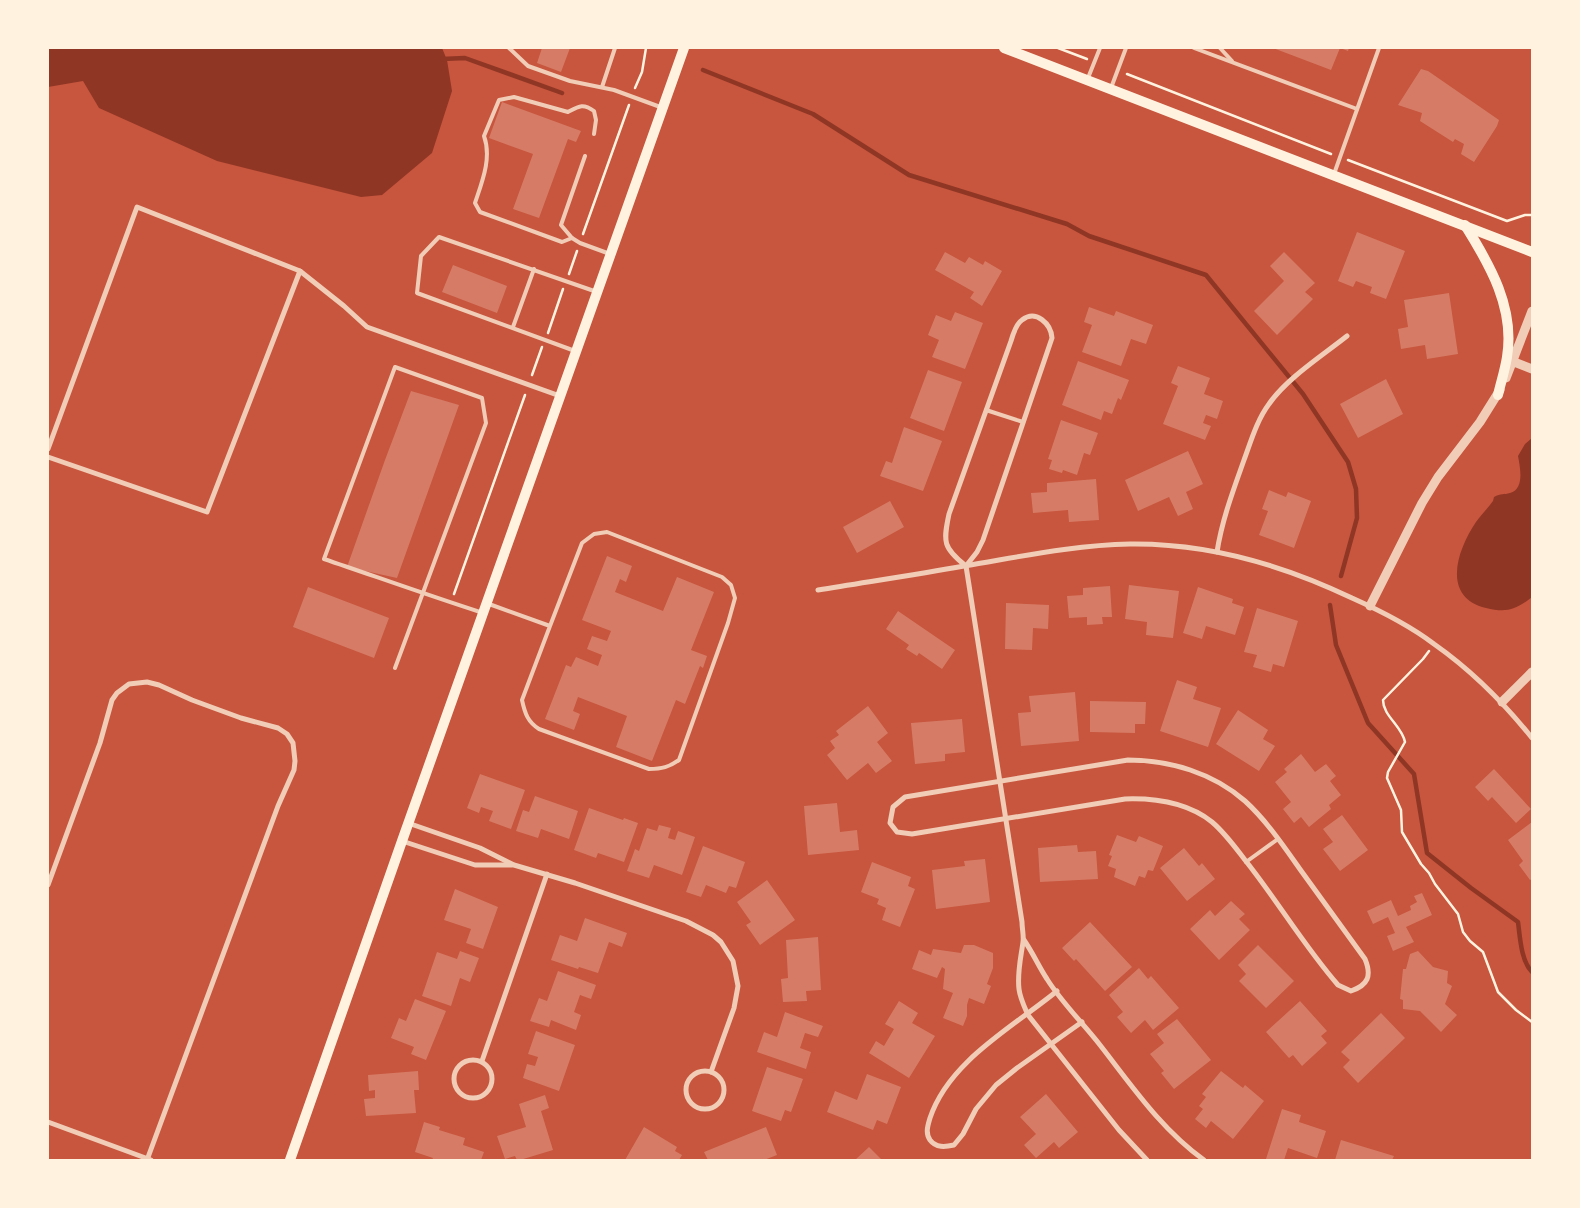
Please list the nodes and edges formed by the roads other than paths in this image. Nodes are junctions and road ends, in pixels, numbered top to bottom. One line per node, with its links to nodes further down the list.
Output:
1 (509, 48): 12 (lane)
2 (615, 48): 12 (lane)
3 (684, 48): 14 (main road)
4 (1004, 48): 11 (main road)
5 (1100, 48): 11 (lane)
6 (1126, 48): 13 (lane)
7 (1194, 48): 10 (lane)
8 (1220, 48): 10 (lane)
9 (1379, 48): 15 (lane)
10 (1233, 62): 15 (lane)
11 (1087, 79): 13 (main road)
12 (602, 87): 14 (lane)
13 (1111, 88): 18 (main road)
14 (663, 108): 22 (main road)
15 (1357, 109): 18 (lane)
16 (594, 134): 20 (lane)
17 (585, 156): 20 (lane)
18 (1334, 174): 19 (main road)
19 (1465, 225): 21 (main road); 30 (main road)
20 (572, 238): 22 (lane)
21 (1532, 252)
22 (610, 254): 25 (main road)
23 (534, 269): 25 (lane); 27 (lane); 27 (lane)
24 (300, 271): 33 (street); 36 (street); 37 (street)
25 (597, 292): 29 (main road)
26 (1532, 311): 30 (street)
27 (513, 328): 29 (lane)
28 (1347, 336): 38 (street)
29 (576, 351): 33 (main road)
30 (1510, 360): 31 (street); 32 (main road)
31 (1532, 369)
32 (1498, 395): 42 (street)
33 (560, 396): 43 (main road)
34 (986, 410): 35 (lane); 35 (street); 39 (street)
35 (1023, 422): 39 (street)
36 (48, 449)
37 (48, 457)
38 (1217, 552): 39 (street); 42 (street)
39 (966, 566): 40 (street); 49 (street)
40 (818, 590)
41 (423, 593): 41 (lane); 43 (lane); 45 (lane)
42 (1370, 606): 47 (street)
43 (485, 608): 44 (lane); 51 (main road)
44 (550, 626): 44 (lane)
45 (395, 668)
46 (1532, 672): 47 (street)
47 (1502, 702): 48 (street)
48 (1532, 738)
49 (1000, 780): 50 (street); 50 (street); 52 (street)
50 (1007, 819): 54 (street); 58 (street)
51 (408, 823): 53 (main road); 55 (street)
52 (1278, 839): 54 (lane); 54 (street)
53 (402, 841): 55 (street); 67 (main road)
54 (1246, 862)
55 (514, 865): 56 (street)
56 (547, 874): 63 (street); 64 (street)
57 (48, 885): 66 (street)
58 (1024, 940): 59 (street); 60 (street)
59 (1057, 991): 60 (street); 61 (street)
60 (1028, 1014): 62 (street); 62 (street)
61 (1082, 1022): 62 (street); 69 (street)
62 (1051, 1044): 68 (street)
63 (482, 1061): 63 (street)
64 (711, 1072): 64 (street)
65 (48, 1122): 66 (street)
66 (149, 1160)
67 (290, 1160)
68 (1147, 1160)
69 (1204, 1160)

